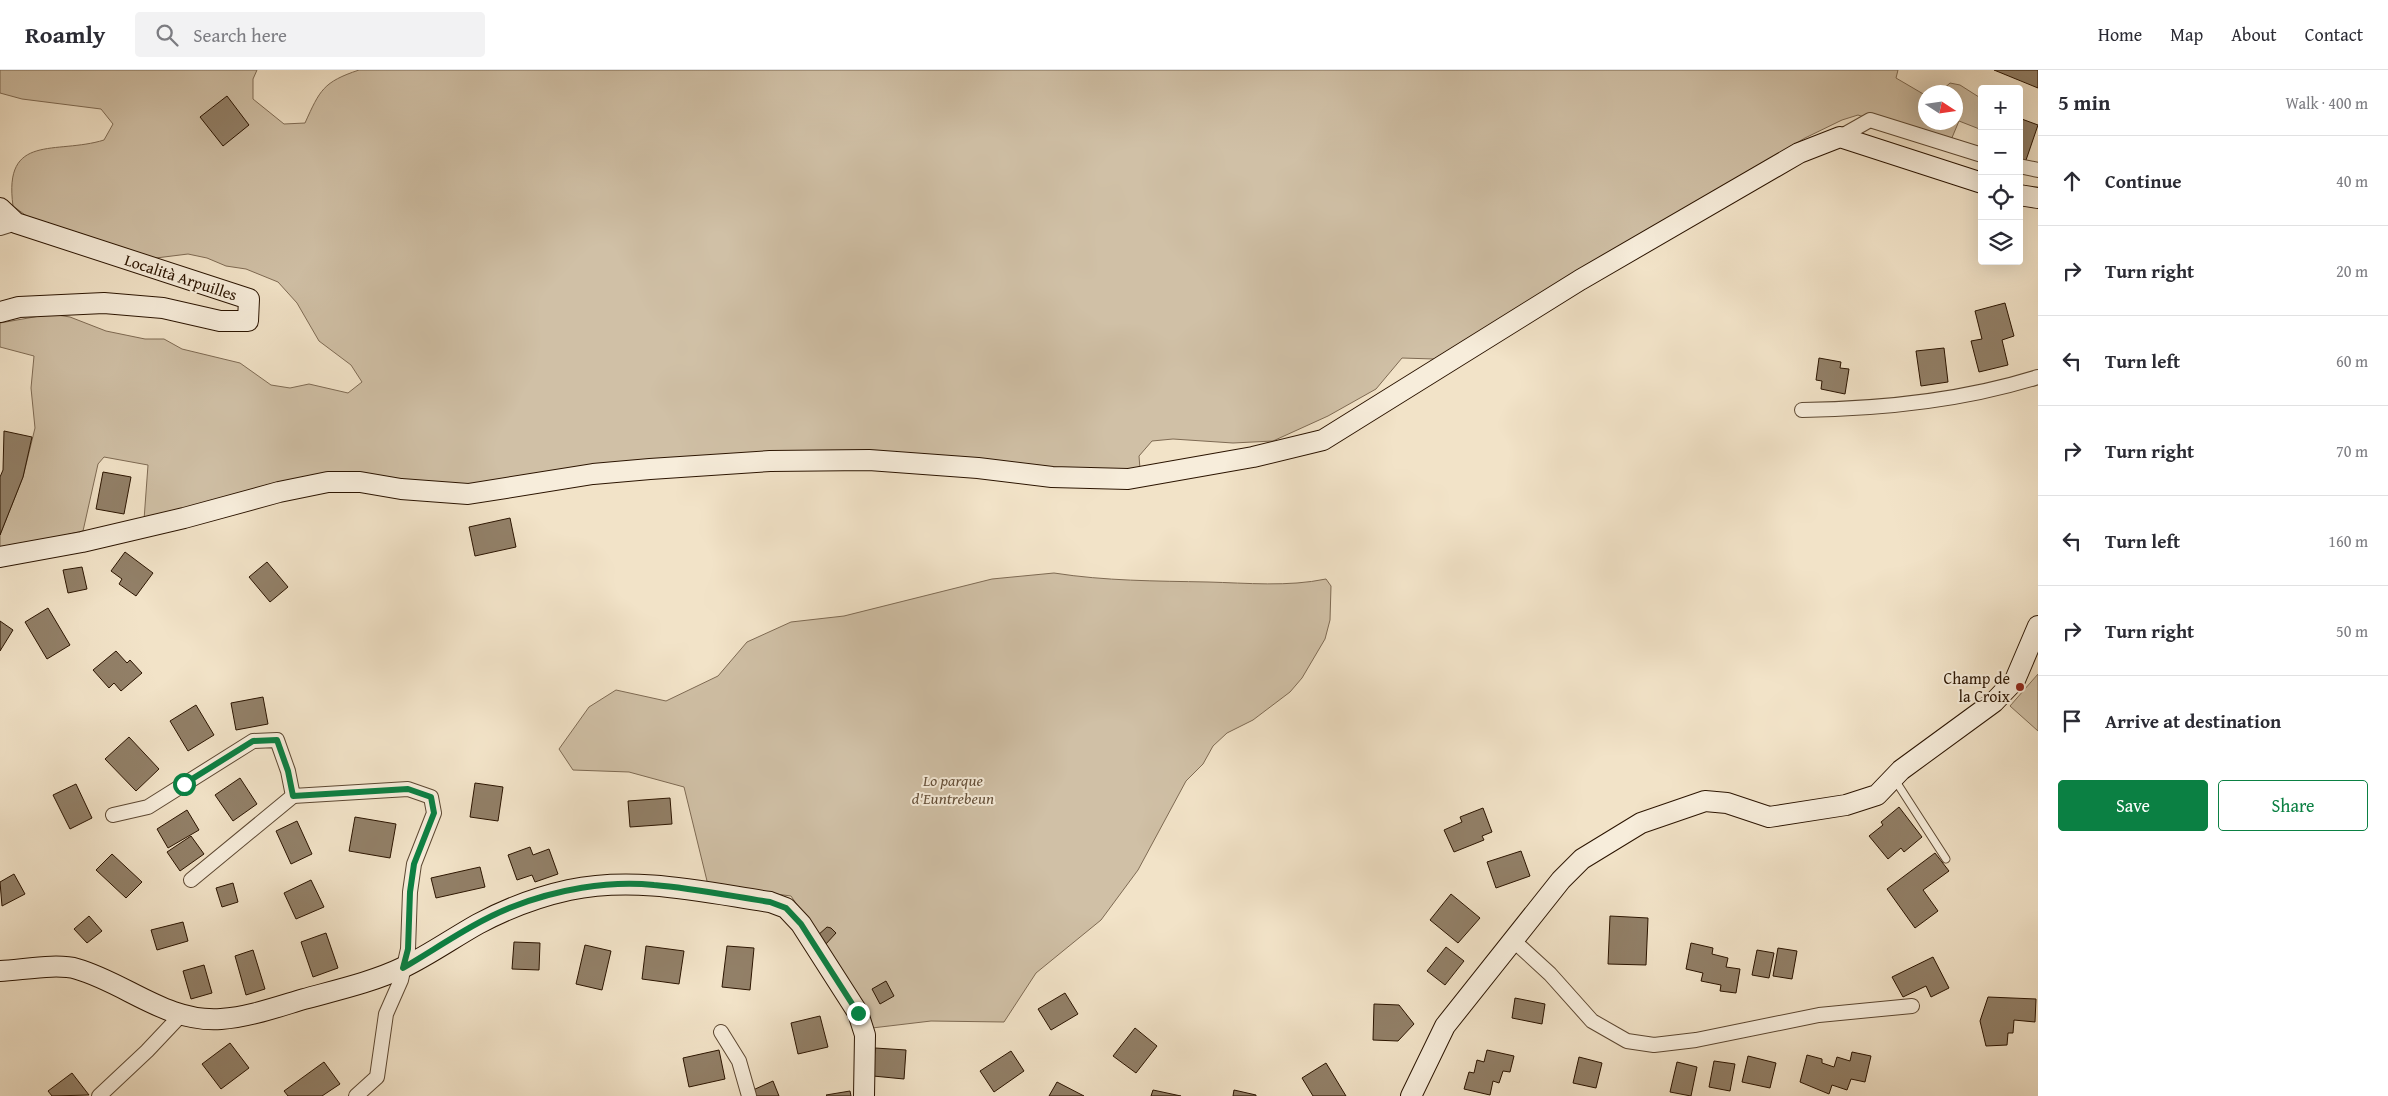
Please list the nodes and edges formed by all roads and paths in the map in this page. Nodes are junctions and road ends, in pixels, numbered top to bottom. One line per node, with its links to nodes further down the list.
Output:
1 (1840, 137): 2 (street); 5 (street); 13 (street)
2 (1978, 154)
3 (2023, 167): 4 (street)
4 (2038, 170)
5 (1978, 182)
6 (2023, 196): 7 (street)
7 (2038, 198)
8 (0, 208): 9 (street, Località Arpuilles)
9 (8, 226): 10 (street, Località Arpuilles)
10 (0, 312)
11 (2038, 378): 12 (street)
12 (1802, 410)
13 (0, 557)
14 (2038, 626): 15 (street)
15 (1894, 777): 18 (lane); 20 (street)
16 (293, 796): 17 (street); 19 (street); 21 (street)
17 (113, 815)
18 (1946, 859)
19 (191, 880)
20 (1514, 941): 23 (street); 30 (street)
21 (403, 968): 24 (street); 27 (street); 29 (street)
22 (0, 971): 24 (street)
23 (1912, 1006)
24 (181, 1015): 26 (street)
25 (721, 1032): 28 (street)
26 (99, 1096)
27 (356, 1096)
28 (749, 1096)
29 (864, 1096)
30 (1411, 1096)

